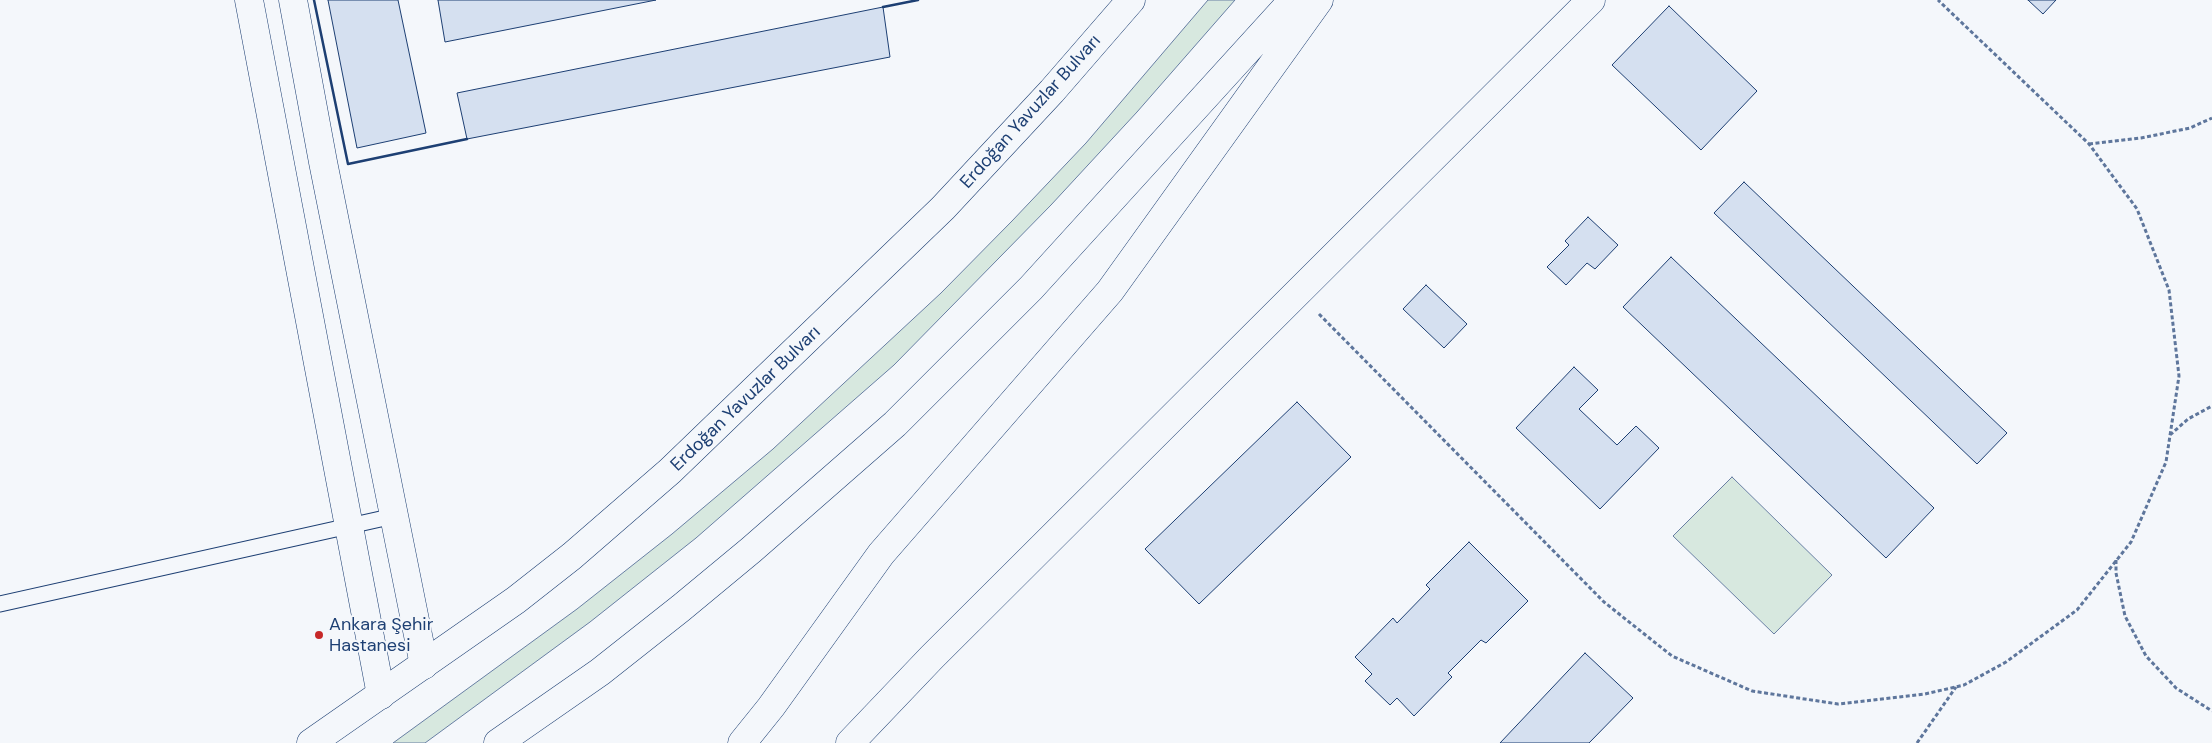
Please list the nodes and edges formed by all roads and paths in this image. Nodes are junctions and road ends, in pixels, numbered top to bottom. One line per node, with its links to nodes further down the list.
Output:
1 (249, 0): 14 (main road)
2 (293, 0): 13 (main road)
3 (1131, 0): 17 (main road, Erdoğan Yavuzlar Bulvarı)
4 (1293, 0): 22 (main road)
5 (1319, 0): 23 (main road)
6 (1591, 0): 10 (main road)
7 (1938, 0): 9 (path)
8 (2212, 118): 9 (path)
9 (2089, 144): 12 (path)
10 (1297, 293): 18 (path); 24 (main road)
11 (2212, 406): 12 (path)
12 (2170, 435): 15 (path)
13 (394, 516): 14 (lane); 17 (main road)
14 (349, 526): 16 (lane); 19 (main road)
15 (2116, 560): 18 (path); 20 (path)
16 (0, 604)
17 (424, 665): 19 (main road, Erdoğan Yavuzlar Bulvarı)
18 (1956, 686): 25 (path)
19 (381, 695): 21 (main road, Erdoğan Yavuzlar Bulvarı)
20 (2212, 711)
21 (310, 743)
22 (498, 743)
23 (742, 743)
24 (850, 743)
25 (1917, 743)

